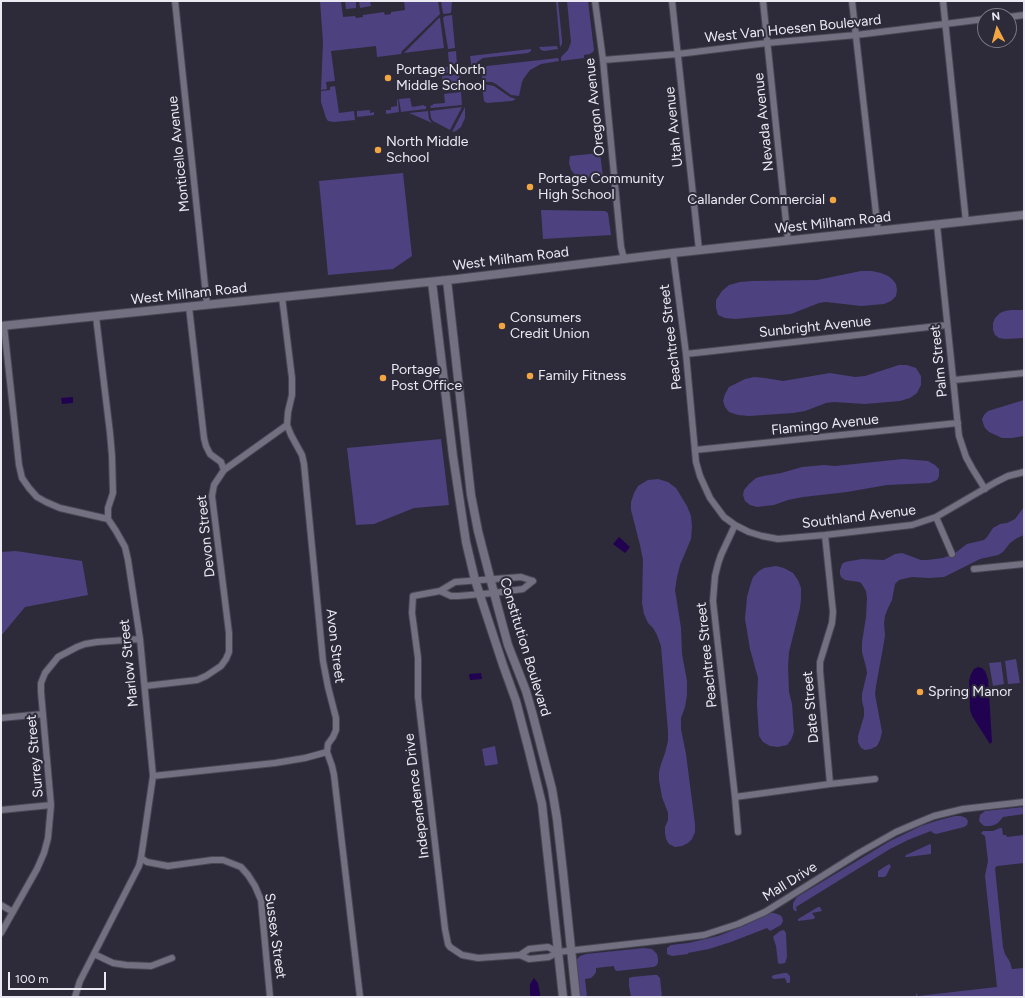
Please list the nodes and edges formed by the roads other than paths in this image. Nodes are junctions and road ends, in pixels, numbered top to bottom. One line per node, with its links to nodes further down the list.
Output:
1 (175, 1): 24 (street, Monticello Avenue)
2 (595, 1): 12 (street, Oregon Avenue)
3 (672, 1): 11 (street, Utah Avenue)
4 (763, 1): 10 (street, Nevada Avenue)
5 (852, 1): 9 (street)
6 (942, 1): 8 (street)
7 (977, 20): 8 (street, West Van Hoesen Boulevard)
8 (945, 24): 9 (street, West Van Hoesen Boulevard); 14 (street)
9 (856, 35): 10 (street, West Van Hoesen Boulevard); 16 (street)
10 (767, 43): 11 (street, West Van Hoesen Boulevard); 17 (street, Nevada Avenue)
11 (678, 54): 12 (street, West Van Hoesen Boulevard); 18 (street, Utah Avenue)
12 (603, 60): 20 (street, Oregon Avenue)
13 (1024, 215): 14 (street, West Milham Road)
14 (966, 222): 15 (street, West Milham Road)
15 (937, 225): 16 (street, West Milham Road); 27 (street, Palm Street)
16 (878, 231): 17 (street, West Milham Road)
17 (788, 241): 18 (street, West Milham Road)
18 (699, 250): 19 (street, West Milham Road)
19 (673, 253): 20 (street, West Milham Road); 29 (street, Peachtree Street)
20 (624, 259): 21 (street, West Milham Road)
21 (447, 280): 22 (street, West Milham Road); 45 (street, Constitution Boulevard)
22 (432, 282): 23 (street, West Milham Road); 46 (street, Constitution Boulevard)
23 (282, 297): 24 (street, West Milham Road); 33 (street)
24 (207, 305): 25 (street, West Milham Road)
25 (189, 307): 26 (street, West Milham Road); 35 (street)
26 (96, 317): 28 (street, West Milham Road); 39 (street)
27 (947, 325): 29 (street, Sunbright Avenue); 31 (street, Palm Street)
28 (3, 326): 39 (street)
29 (686, 354): 34 (street, Peachtree Street)
30 (1024, 373): 31 (street)
31 (954, 380): 32 (street, Palm Street)
32 (958, 423): 34 (street, Flamingo Avenue); 37 (street, Palm Street)
33 (287, 425): 35 (street); 54 (street, Avon Street)
34 (695, 450): 40 (street, Peachtree Street)
35 (224, 470): 51 (street, Devon Street)
36 (1024, 472): 37 (street, Southland Avenue)
37 (985, 489): 38 (street, Southland Avenue)
38 (936, 517): 41 (street, Southland Avenue); 42 (street)
39 (108, 519): 50 (street, Marlow Street)
40 (735, 525): 41 (street, Southland Avenue); 58 (street, Peachtree Street)
41 (825, 535): 57 (street, Date Street)
42 (952, 554)
43 (1024, 564): 44 (street)
44 (974, 569)
45 (490, 579): 46 (street, Independence Drive); 48 (street, Constitution Boulevard); 48 (street, Independence Drive)
46 (475, 580): 47 (street, Independence Drive); 49 (street, Constitution Boulevard)
47 (440, 591): 49 (street, Independence Drive); 70 (street, Independence Drive)
48 (494, 593): 49 (street, Independence Drive); 67 (street, Constitution Boulevard)
49 (479, 595): 68 (street, Constitution Boulevard)
50 (140, 639): 51 (street, Marlow Street); 52 (street, Surrey Street)
51 (145, 686): 55 (street, Marlow Street)
52 (43, 714): 53 (street); 60 (street, Surrey Street)
53 (1, 718)
54 (327, 752): 55 (street); 74 (street)
55 (153, 776): 63 (street, Marlow Street)
56 (875, 779): 57 (street)
57 (830, 784): 58 (street)
58 (735, 797): 62 (street, Peachtree Street)
59 (1024, 802): 67 (street, Mall Drive)
60 (51, 805): 61 (street); 65 (street, Surrey Street)
61 (1, 810)
62 (738, 832)
63 (141, 858): 69 (street, Marlow Street); 73 (street, Sussex Street)
64 (1, 905): 65 (street)
65 (13, 912): 66 (street, Surrey Street)
66 (1, 933)
67 (571, 950): 68 (street, Mall Drive); 76 (street, Constitution Boulevard)
68 (558, 952): 70 (street, Independence Drive); 70 (street, Independence Drive); 75 (street, Constitution Boulevard)
69 (94, 954): 71 (street); 72 (street, Marlow Street)
70 (520, 955)
71 (172, 958)
72 (75, 997)
73 (270, 997)
74 (360, 997)
75 (563, 997)
76 (576, 997)

